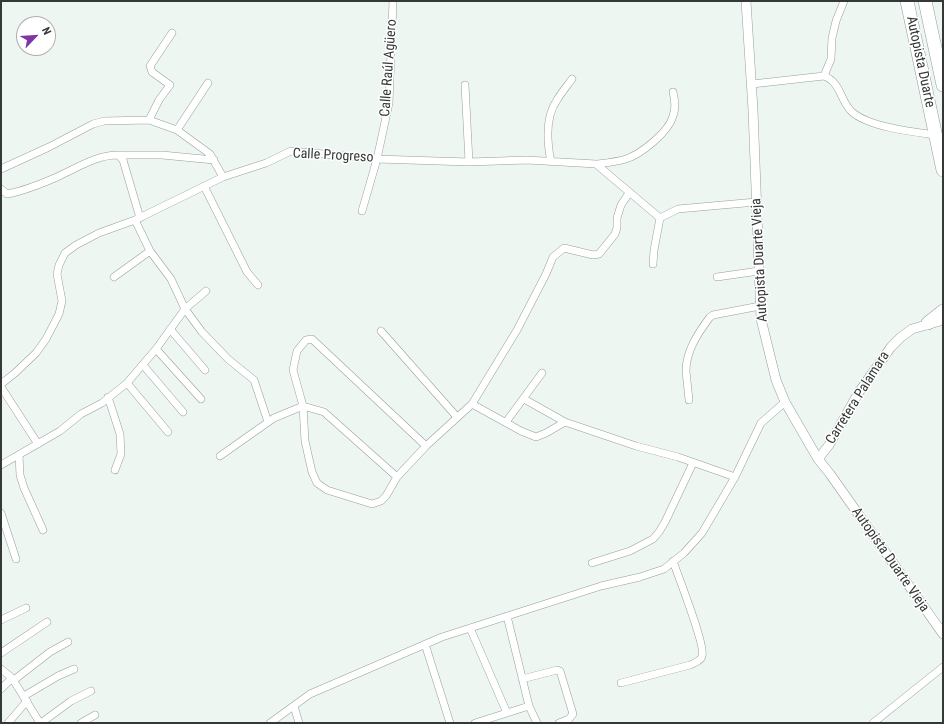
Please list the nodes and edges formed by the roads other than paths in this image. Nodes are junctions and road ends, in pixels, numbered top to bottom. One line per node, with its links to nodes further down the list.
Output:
1 (393, 1): 18 (street, Calle Raúl Agüero)
2 (746, 1): 10 (street, Autopista Duarte Vieja)
3 (844, 1): 7 (street)
4 (907, 1): 16 (highway, Autopista Duarte)
5 (925, 1): 12 (highway, Autopista Duarte)
6 (172, 33): 14 (street)
7 (824, 76): 10 (street); 16 (street)
8 (572, 79): 21 (street)
9 (208, 83): 15 (street)
10 (752, 84): 29 (street, Autopista Duarte Vieja)
11 (465, 85): 20 (street)
12 (943, 85)
13 (673, 92): 22 (street, Calle Progreso)
14 (149, 120): 15 (street); 23 (street)
15 (177, 130): 19 (street)
16 (936, 135): 24 (highway, Autopista Duarte)
17 (118, 155): 19 (street); 27 (street); 32 (street)
18 (377, 159): 20 (street, Calle Progreso); 25 (street, Calle Progreso); 30 (street, Calle Raúl Agüero)
19 (214, 160): 25 (street)
20 (470, 162): 21 (street, Calle Progreso)
21 (551, 162): 22 (street, Calle Progreso)
22 (596, 164): 28 (street)
23 (1, 169)
24 (943, 170)
25 (222, 177): 26 (street, Calle Progreso)
26 (204, 186): 32 (street, Calle Progreso); 38 (street)
27 (1, 190)
28 (629, 193): 31 (street); 59 (street)
29 (756, 202): 31 (street); 35 (street, Autopista Duarte Vieja)
30 (362, 211)
31 (660, 218): 34 (street)
32 (138, 219): 33 (street); 53 (street, Calle Progreso)
33 (150, 251): 36 (street); 41 (street)
34 (653, 264)
35 (759, 271): 37 (street); 40 (street, Autopista Duarte Vieja)
36 (114, 277)
37 (717, 277)
38 (258, 285)
39 (206, 291): 41 (street)
40 (760, 306): 57 (street); 58 (street, Autopista Duarte Vieja)
41 (185, 309): 46 (street); 63 (street)
42 (943, 311): 44 (highway)
43 (943, 320): 44 (street, Carretera Palamara)
44 (928, 324): 45 (highway); 71 (street, Carretera Palamara)
45 (943, 326)
46 (170, 330): 48 (street); 50 (street)
47 (381, 331): 62 (street)
48 (156, 349): 49 (street); 55 (street)
49 (142, 365): 52 (street); 61 (street)
50 (205, 370)
51 (542, 373): 56 (street)
52 (127, 384): 54 (street); 66 (street)
53 (1, 386): 67 (street)
54 (108, 397): 67 (street); 74 (street)
55 (200, 399)
56 (524, 399): 64 (street); 65 (street)
57 (689, 400)
58 (785, 402): 71 (street, Autopista Duarte Vieja); 76 (street)
59 (472, 404): 62 (street); 64 (street)
60 (303, 406): 63 (street); 68 (street); 75 (street); 75 (street)
61 (183, 412)
62 (458, 417): 68 (street)
63 (268, 422): 70 (street)
64 (506, 422): 65 (street)
65 (565, 422): 72 (street)
66 (168, 432)
67 (38, 444): 69 (street)
68 (426, 446): 75 (street)
69 (19, 455): 73 (street); 78 (street)
70 (220, 456)
71 (818, 459): 87 (street, Autopista Duarte Vieja)
72 (693, 463): 76 (street); 81 (street)
73 (1, 465)
74 (115, 470)
75 (397, 477)
76 (735, 477): 80 (street)
77 (1, 513): 79 (street)
78 (43, 530)
79 (16, 559)
80 (673, 561): 83 (street); 96 (street)
81 (592, 563)
82 (26, 608): 84 (street)
83 (507, 616): 86 (street); 95 (street)
84 (1, 620)
85 (47, 622): 90 (street)
86 (470, 628): 89 (street); 102 (street)
87 (943, 634)
88 (68, 642): 94 (street)
89 (425, 644): 100 (street); 109 (street)
90 (1, 653)
91 (943, 668): 113 (street)
92 (1, 669): 94 (street)
93 (74, 669): 99 (street)
94 (13, 679): 97 (street); 99 (street)
95 (522, 679): 101 (street); 112 (street)
96 (621, 683)
97 (1, 689)
98 (91, 692): 105 (street)
99 (26, 699): 104 (street); 105 (street)
100 (294, 706): 107 (street); 108 (street)
101 (529, 706): 102 (street); 111 (street)
102 (507, 713): 110 (street)
103 (95, 715): 106 (street)
104 (8, 723)
105 (40, 723)
106 (81, 723)
107 (270, 723)
108 (299, 723)
109 (450, 723)
110 (475, 723)
111 (536, 723)
112 (560, 723)
113 (873, 723)

